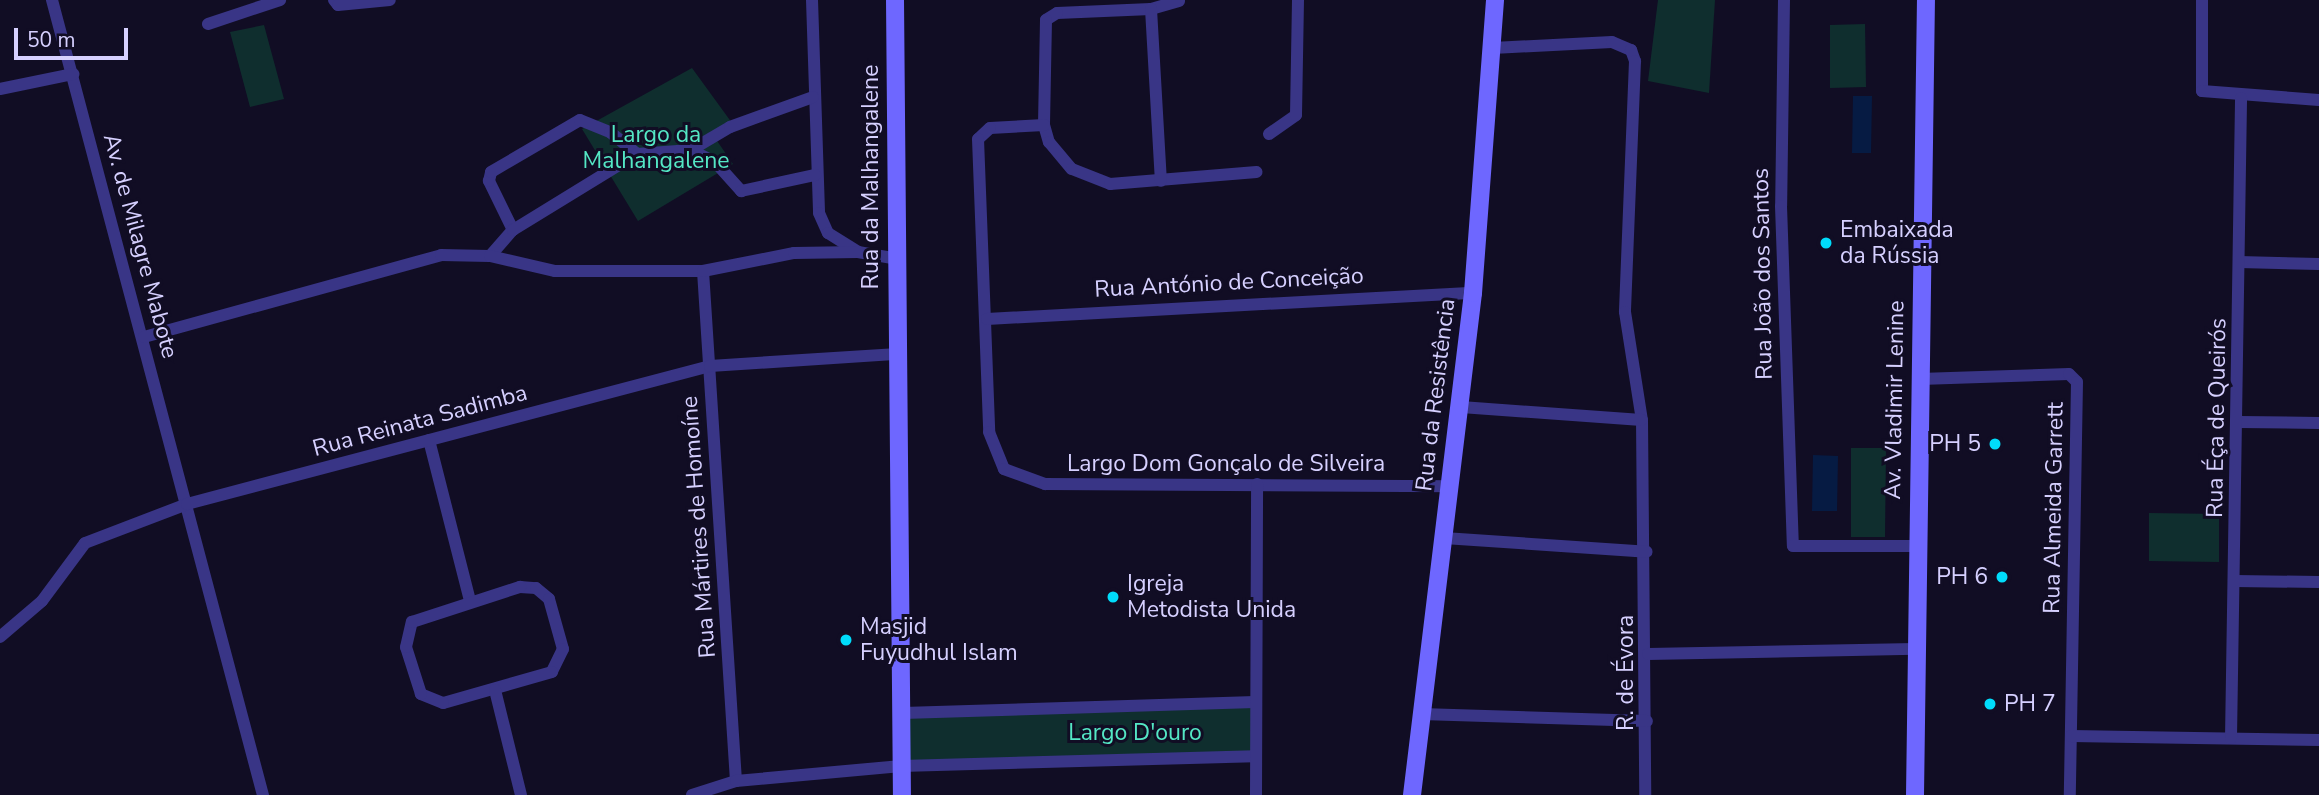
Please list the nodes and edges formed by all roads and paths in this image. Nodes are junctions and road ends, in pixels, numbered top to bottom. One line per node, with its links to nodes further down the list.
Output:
1 (52, 0): 16 (street, Av. de Milagre Mabote)
2 (279, 0): 14 (street)
3 (334, 0): 4 (street)
4 (390, 0)
5 (812, 0): 18 (street)
6 (895, 0): 31 (street, Rua da Malhangalene)
7 (1298, 0): 22 (street)
8 (1496, 0): 15 (street, Rua da Resistência)
9 (1784, 0): 50 (street, Rua João dos Santos)
10 (2202, 0): 19 (street)
11 (1179, 1): 13 (street)
12 (1926, 2): 40 (street, Av. Vladimir Lenine)
13 (1151, 9): 21 (street); 27 (street)
14 (208, 23)
15 (1493, 48): 35 (street, Rua da Resistência); 42 (street, R. de Évora)
16 (73, 74): 17 (street); 37 (street, Av. de Milagre Mabote)
17 (0, 89)
18 (813, 97): 23 (street); 26 (street)
19 (2241, 98): 20 (street); 32 (street, Rua Éça de Queirós)
20 (2319, 100)
21 (1044, 125): 27 (street); 36 (street)
22 (1269, 134)
23 (691, 150): 24 (street); 26 (street)
24 (637, 154): 28 (street); 28 (street)
25 (1257, 172): 27 (street)
26 (814, 175): 29 (street)
27 (1161, 181)
28 (513, 230): 30 (street)
29 (858, 252): 31 (street); 34 (street)
30 (490, 256): 34 (street); 37 (street)
31 (896, 259): 38 (street, Rua da Malhangalene)
32 (2239, 262): 33 (street); 43 (street, Rua Éça de Queirós)
33 (2319, 264)
34 (703, 271): 39 (street, Rua Mártires de Homoíne)
35 (1473, 293): 36 (street, Rua António de Conceição); 41 (street, Rua da Resistência)
36 (988, 319): 46 (street, Largo Dom Gonçalo de Silveira)
37 (144, 337): 48 (street, Av. de Milagre Mabote)
38 (898, 358): 39 (street, Rua Reinata Sadimba); 60 (street, Rua da Malhangalene)
39 (710, 366): 45 (street, Rua Reinata Sadimba); 68 (street, Rua Mártires de Homoíne)
40 (1920, 379): 50 (street, Av. Vladimir Lenine); 63 (street, Rua Almeida Garrett)
41 (1461, 407): 42 (street); 47 (street, Rua da Resistência)
42 (1642, 420): 51 (street, R. de Évora)
43 (2239, 422): 44 (street); 52 (street, Rua Éça de Queirós)
44 (2319, 423)
45 (429, 440): 48 (street, Rua Reinata Sadimba); 54 (street)
46 (1257, 484): 47 (street, Largo Dom Gonçalo de Silveira); 59 (street)
47 (1451, 486): 49 (street, Rua da Resistência)
48 (187, 504): 55 (street, Rua Reinata Sadimba); 69 (street, Av. de Milagre Mabote)
49 (1444, 538): 51 (street); 61 (street, Rua da Resistência)
50 (1917, 546): 56 (street, Av. Vladimir Lenine)
51 (1647, 552): 57 (street, R. de Évora)
52 (2235, 581): 53 (street); 64 (street, Rua Éça de Queirós)
53 (2319, 582)
54 (470, 601): 58 (street); 58 (street)
55 (0, 637)
56 (1915, 649): 57 (street); 76 (street, Av. Vladimir Lenine)
57 (1648, 654): 62 (street, R. de Évora)
58 (495, 690): 70 (street)
59 (1255, 702): 60 (street); 66 (street)
60 (903, 713): 67 (street, Rua da Malhangalene)
61 (1421, 714): 62 (street); 74 (street, Rua da Resistência)
62 (1647, 721): 75 (street, R. de Évora)
63 (2071, 736): 64 (street); 77 (street, Rua Almeida Garrett)
64 (2231, 738): 65 (street)
65 (2319, 740)
66 (1254, 755): 67 (street); 73 (street)
67 (901, 766): 68 (street); 72 (street, Rua da Malhangalene)
68 (736, 781): 71 (street)
69 (263, 795)
70 (521, 795)
71 (692, 795)
72 (902, 795)
73 (1256, 795)
74 (1412, 795)
75 (1645, 795)
76 (1915, 795)
77 (2070, 795)

